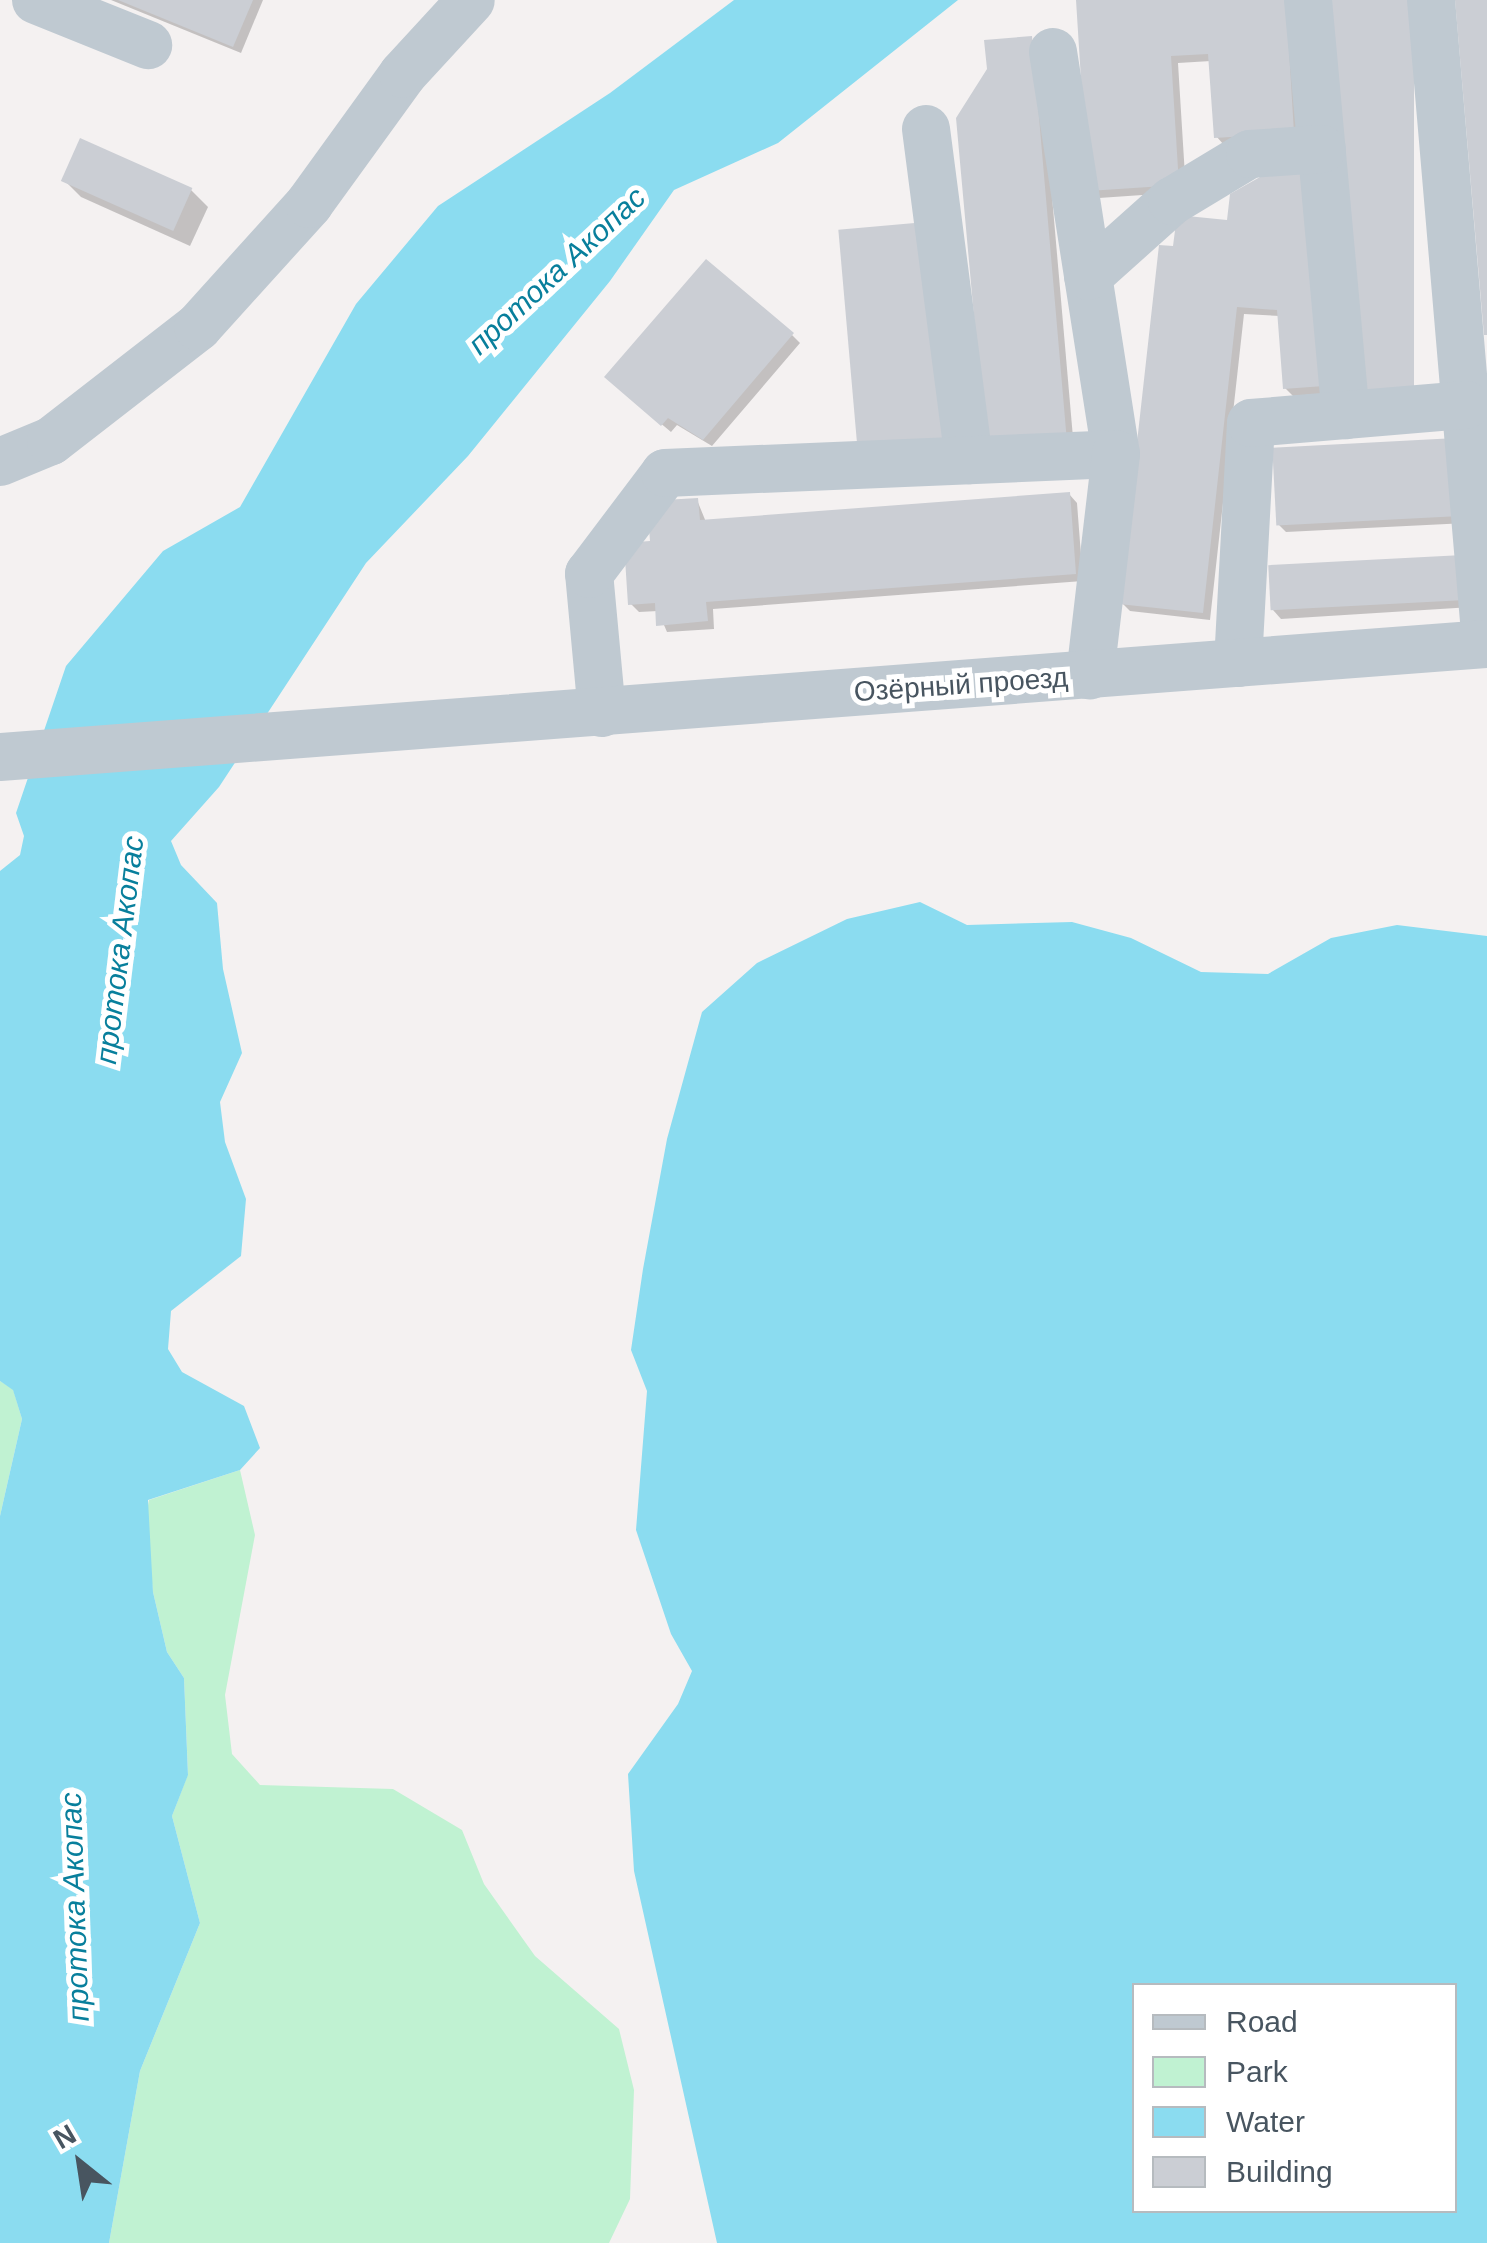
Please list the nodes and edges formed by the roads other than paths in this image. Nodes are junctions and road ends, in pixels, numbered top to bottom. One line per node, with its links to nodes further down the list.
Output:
1 (36, 0): 5 (street)
2 (472, 0): 14 (street)
3 (1308, 0): 8 (street)
4 (1431, 0): 10 (street)
5 (148, 45)
6 (1053, 52): 9 (street)
7 (926, 129): 13 (street)
8 (1322, 150): 9 (street); 11 (street)
9 (1088, 276): 12 (street)
10 (1466, 405): 11 (street); 15 (street)
11 (1346, 416): 16 (street)
12 (1116, 454): 13 (street); 17 (street)
13 (969, 460): 18 (street)
14 (0, 462)
15 (1486, 644): 16 (street, Озёрный проезд)
16 (1238, 663): 17 (street, Озёрный проезд)
17 (1090, 675): 18 (street, Озёрный проезд)
18 (602, 713): 19 (street, Озёрный проезд)
19 (0, 757)

